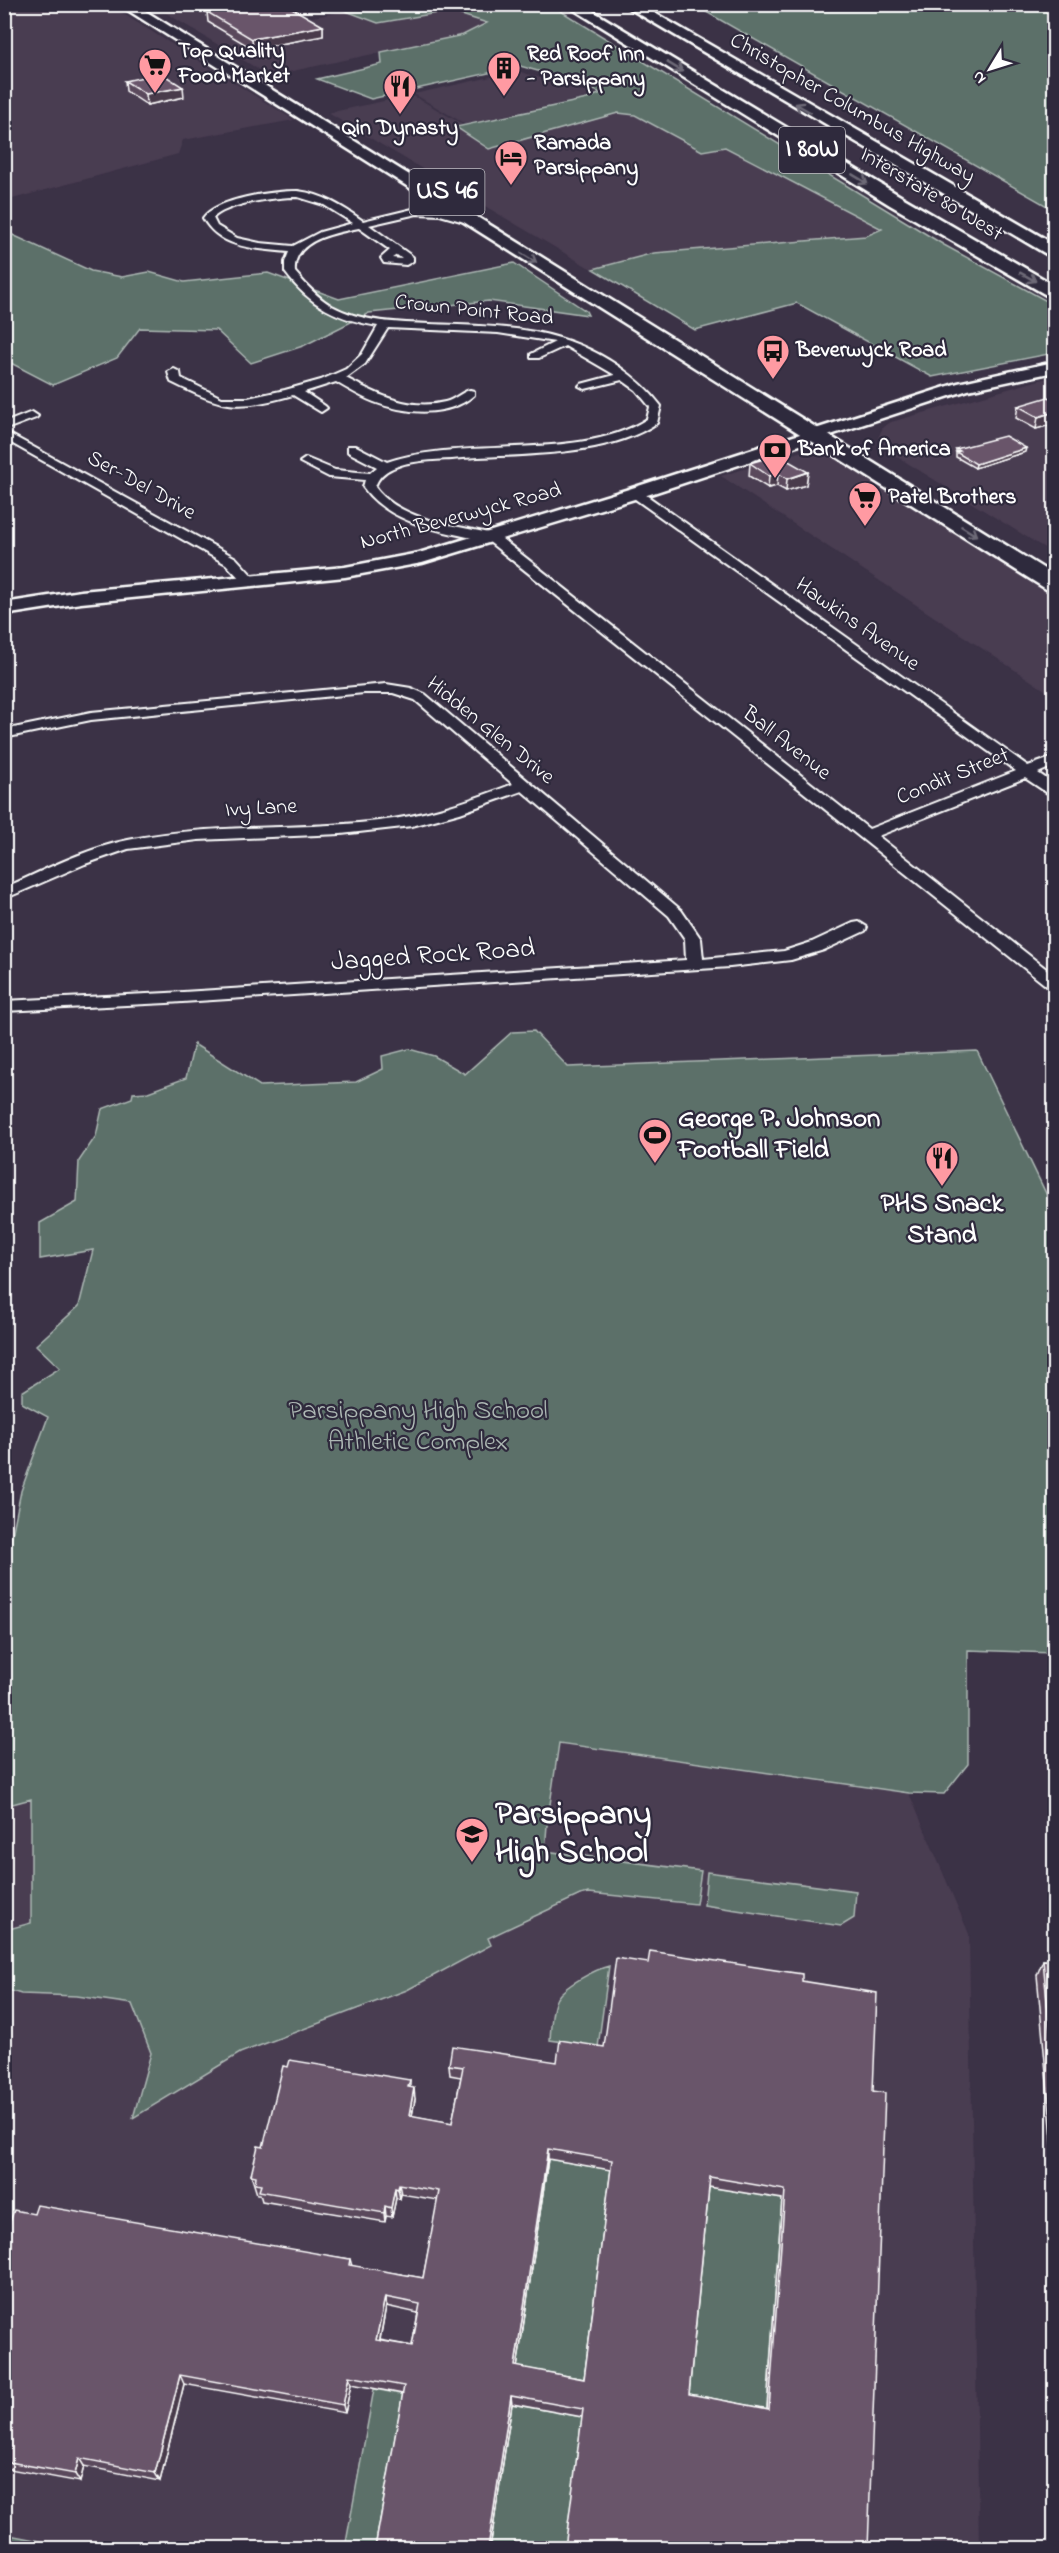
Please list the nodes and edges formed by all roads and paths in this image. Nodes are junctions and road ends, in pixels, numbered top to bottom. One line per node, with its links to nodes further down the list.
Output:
1 (124, 4): 8 (highway, US 46)
2 (142, 4): 30 (highway, US 46)
3 (571, 4): 16 (highway, Interstate 80 West / I 80W, one-way to 16)
4 (600, 4): 7 (highway, Christopher Columbus Highway)
5 (628, 4): 15 (highway, Christopher Columbus Highway, one-way to 5)
6 (656, 4): 12 (highway)
7 (720, 76)
8 (431, 196): 9 (street); 10 (highway, US 46)
9 (414, 213): 10 (street); 11 (street)
10 (468, 220): 32 (highway, US 46, one-way to 32)
11 (360, 225): 13 (street); 13 (street); 14 (street)
12 (1054, 233)
13 (296, 249): 17 (street, Crown Point Road)
14 (397, 250)
15 (1054, 251)
16 (1054, 292)
17 (385, 323): 18 (street, Crown Point Road); 23 (street)
18 (564, 342): 19 (street); 22 (street, Crown Point Road)
19 (535, 356)
20 (1054, 368): 30 (street, North Beverwyck Road)
21 (174, 372): 25 (street)
22 (623, 376): 24 (street); 35 (street, Crown Point Road)
23 (337, 378): 25 (street); 26 (street)
24 (585, 386)
25 (293, 390): 27 (street)
26 (470, 393)
27 (321, 408)
28 (32, 416): 29 (street)
29 (4, 427)
30 (834, 427): 32 (street, North Beverwyck Road); 41 (highway, US 46)
31 (4, 434): 42 (street, Ser-Del Drive)
32 (812, 434): 37 (street, North Beverwyck Road); 43 (highway, US 46, one-way to 43)
33 (352, 449): 35 (street)
34 (306, 462): 36 (street)
35 (387, 467): 36 (street, Crown Point Road)
36 (373, 477): 38 (street)
37 (635, 493): 39 (street, North Beverwyck Road); 47 (street, Hawkins Avenue)
38 (436, 524): 39 (street); 40 (street)
39 (492, 538): 40 (street, North Beverwyck Road); 50 (street, Ball Avenue)
40 (446, 551): 42 (street, North Beverwyck Road)
41 (1054, 566)
42 (251, 582): 44 (street, North Beverwyck Road)
43 (1054, 584)
44 (4, 609)
45 (4, 734): 48 (street, Hidden Glen Drive)
46 (1054, 761): 47 (street, Condit Street)
47 (1027, 772): 49 (street, Hawkins Avenue); 50 (street, Condit Street)
48 (524, 785): 51 (street, Ivy Lane); 53 (street, Hidden Glen Drive)
49 (1054, 791)
50 (867, 835): 54 (street, Ball Avenue)
51 (4, 894)
52 (859, 927): 53 (street, Jagged Rock Road)
53 (695, 964): 55 (street, Jagged Rock Road)
54 (1054, 983)
55 (4, 1006)

